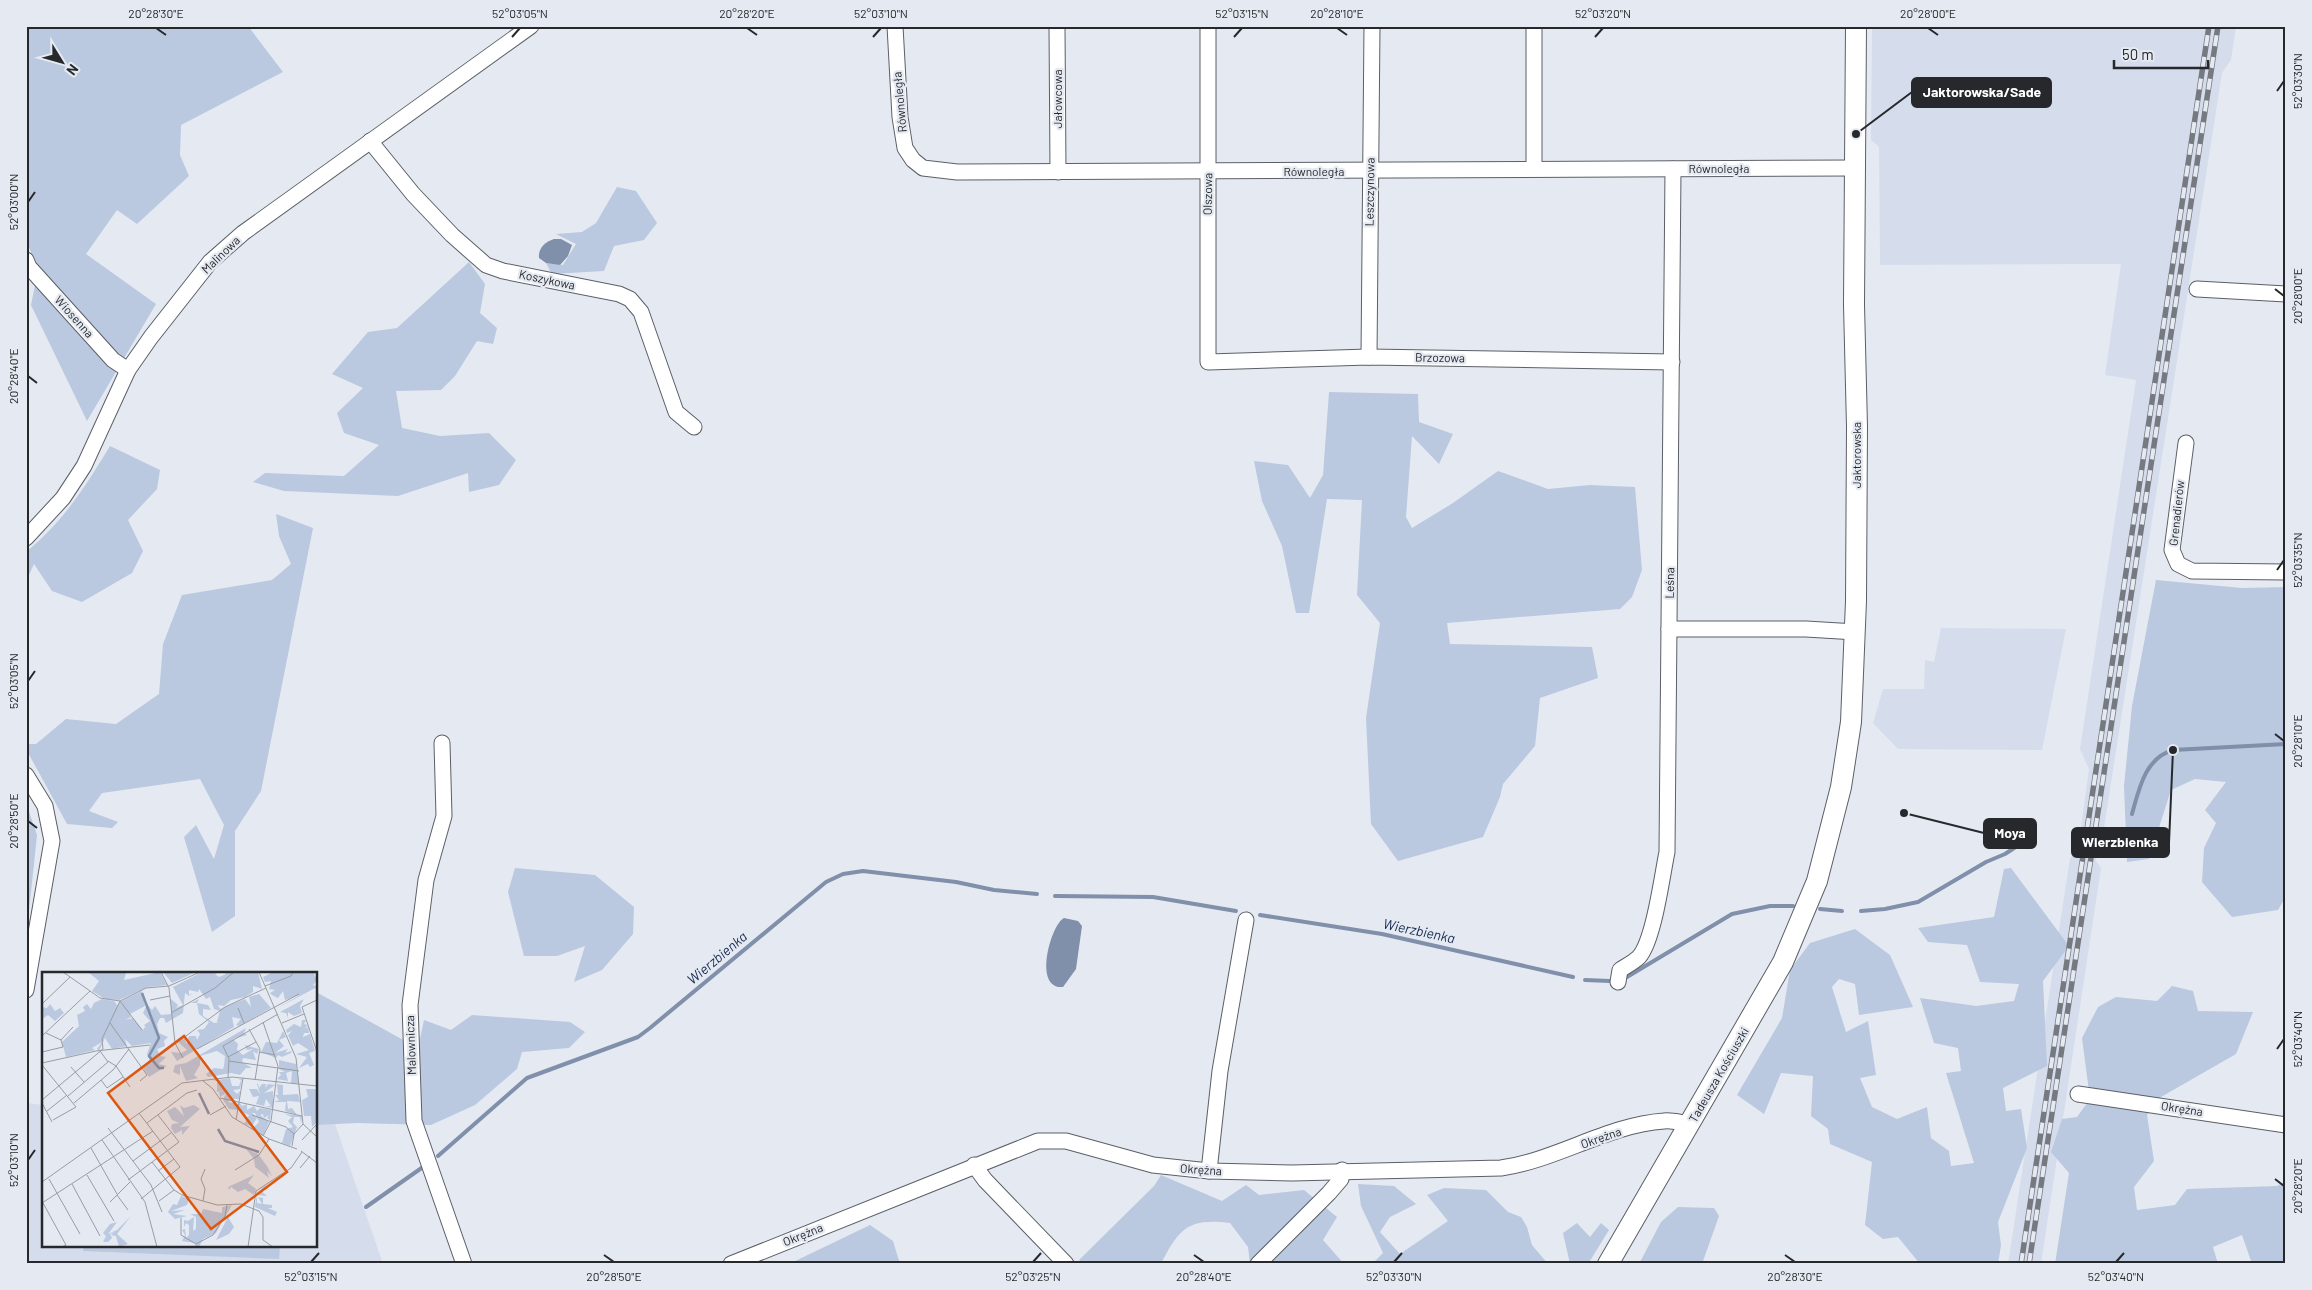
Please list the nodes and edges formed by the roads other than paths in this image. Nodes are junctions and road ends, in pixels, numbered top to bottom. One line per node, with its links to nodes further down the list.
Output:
1 (531, 26): 8 (street, Malinowa)
2 (895, 26): 12 (street, Równoległa)
3 (1057, 26): 12 (street, Jałowcowa)
4 (1208, 26): 13 (street, Olszowa)
5 (1372, 26): 14 (street, Leszczynowa)
6 (1534, 26): 10 (street)
7 (1856, 26): 9 (main road, Jaktorowska)
8 (370, 141): 21 (street, Malinowa); 22 (street, Koszykowa)
9 (1855, 168): 11 (street, Równoległa); 27 (main road, Jaktorowska)
10 (1534, 169): 11 (street, Równoległa); 14 (street, Równoległa)
11 (1673, 169): 20 (street, Leśna)
12 (1058, 172): 13 (street, Równoległa)
13 (1209, 172): 14 (street, Równoległa); 19 (street, Olszowa)
14 (1370, 172): 18 (street, Leszczynowa)
15 (26, 260): 21 (street, Wiosenna)
16 (2197, 289): 17 (street)
17 (2286, 294)
18 (1369, 357): 19 (street, Brzozowa); 20 (street, Brzozowa)
19 (1208, 362)
20 (1672, 362): 26 (street, Leśna)
21 (128, 370): 24 (street, Malinowa)
22 (694, 427)
23 (2186, 443): 25 (street, Grenadierów)
24 (26, 538)
25 (2286, 572)
26 (1669, 630): 27 (street); 32 (street, Leśna)
27 (1856, 632): 30 (main road, Jaktorowska)
28 (442, 743): 40 (street, Malownicza)
29 (26, 776): 33 (street)
30 (1817, 880): 35 (main road, Tadeusza Kościuszki)
31 (1246, 920): 39 (street)
32 (1618, 982)
33 (26, 990)
34 (2078, 1094): 36 (street, Okrężna)
35 (1690, 1124): 38 (street, Okrężna); 44 (main road, Tadeusza Kościuszki)
36 (2286, 1125)
37 (974, 1165): 39 (street, Okrężna); 41 (street, Okrężna); 42 (street)
38 (1342, 1170): 39 (street, Okrężna); 43 (street)
39 (1209, 1171)
40 (464, 1264)
41 (731, 1264)
42 (1066, 1264)
43 (1258, 1264)
44 (1608, 1264)

